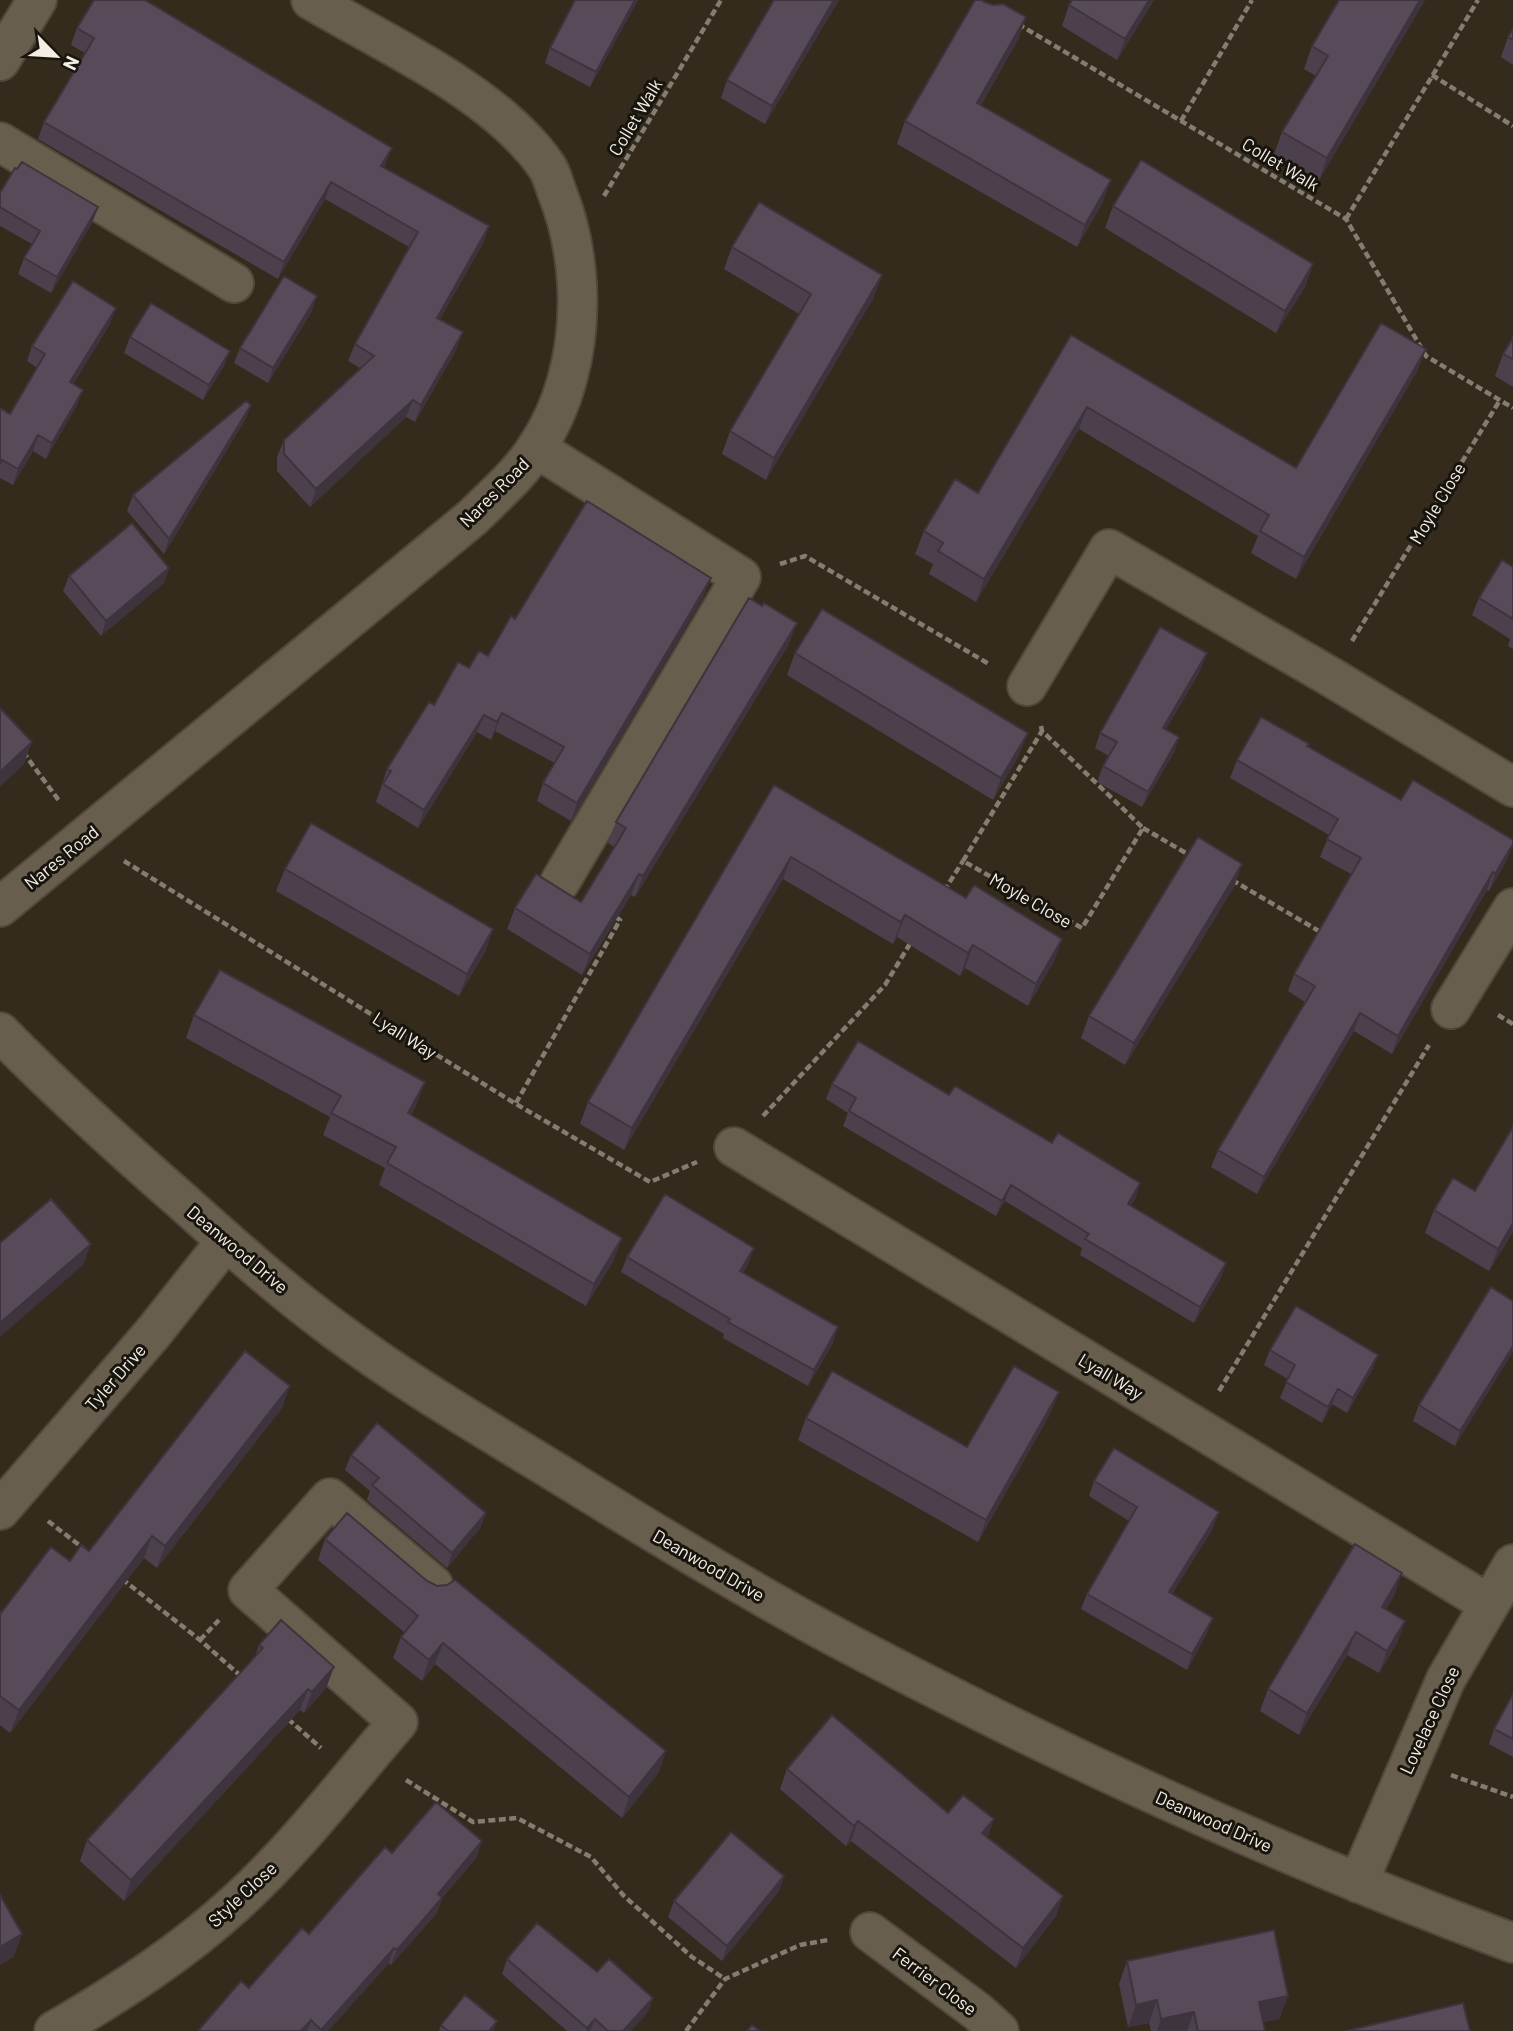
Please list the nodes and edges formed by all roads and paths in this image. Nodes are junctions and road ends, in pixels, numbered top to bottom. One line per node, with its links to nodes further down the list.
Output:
1 (37, 0): 7 (street)
2 (311, 0): 13 (street, Nares Road)
3 (721, 0): 13 (path, Collet Walk)
4 (1252, 0): 9 (path)
5 (1478, 0): 8 (path)
6 (1010, 19): 9 (path, Collet Walk)
7 (0, 61)
8 (1432, 75): 10 (path); 12 (path)
9 (1181, 121): 12 (path, Collet Walk)
10 (1513, 126)
11 (0, 142): 14 (street)
12 (1346, 219): 15 (path, Collet Walk)
13 (574, 248): 17 (street, Nares Road)
14 (234, 283)
15 (1500, 400): 16 (path, Collet Walk); 19 (path, Moyle Close)
16 (1513, 408)
17 (536, 448): 18 (street); 25 (street, Nares Road)
18 (741, 578): 20 (path); 29 (street)
19 (1331, 677): 20 (street); 23 (street)
20 (1027, 686): 21 (path)
21 (1042, 731): 24 (path); 26 (path)
22 (16, 742): 25 (path)
23 (1513, 787)
24 (1143, 828): 26 (path, Moyle Close); 27 (path)
25 (86, 837): 31 (street, Nares Road); 37 (path, Lyall Way)
26 (963, 861): 30 (path)
27 (1203, 863)
28 (1226, 877): 33 (path)
29 (560, 882): 37 (path)
30 (942, 895)
31 (0, 907)
32 (1513, 908): 35 (street)
33 (1333, 939)
34 (913, 940): 38 (path, Lyall Way)
35 (1451, 1009): 40 (path)
36 (0, 1031): 39 (street, Deanwood Drive)
37 (516, 1104): 38 (path, Lyall Way)
38 (734, 1147): 40 (street, Lyall Way)
39 (226, 1241): 41 (street, Tyler Drive); 47 (street, Deanwood Drive)
40 (1197, 1428): 44 (street, Lyall Way)
41 (0, 1510)
42 (1513, 1564): 44 (street, Lovelace Close)
43 (433, 1585): 50 (street, Style Close)
44 (1489, 1604): 45 (street, Lovelace Close)
45 (1410, 1760): 46 (path); 47 (street, Lovelace Close)
46 (1513, 1797)
47 (1358, 1883): 49 (street, Deanwood Drive)
48 (870, 1932): 51 (path); 52 (street, Ferrier Close)
49 (1513, 1942)
50 (54, 2031)
51 (686, 2031)
52 (999, 2031)

